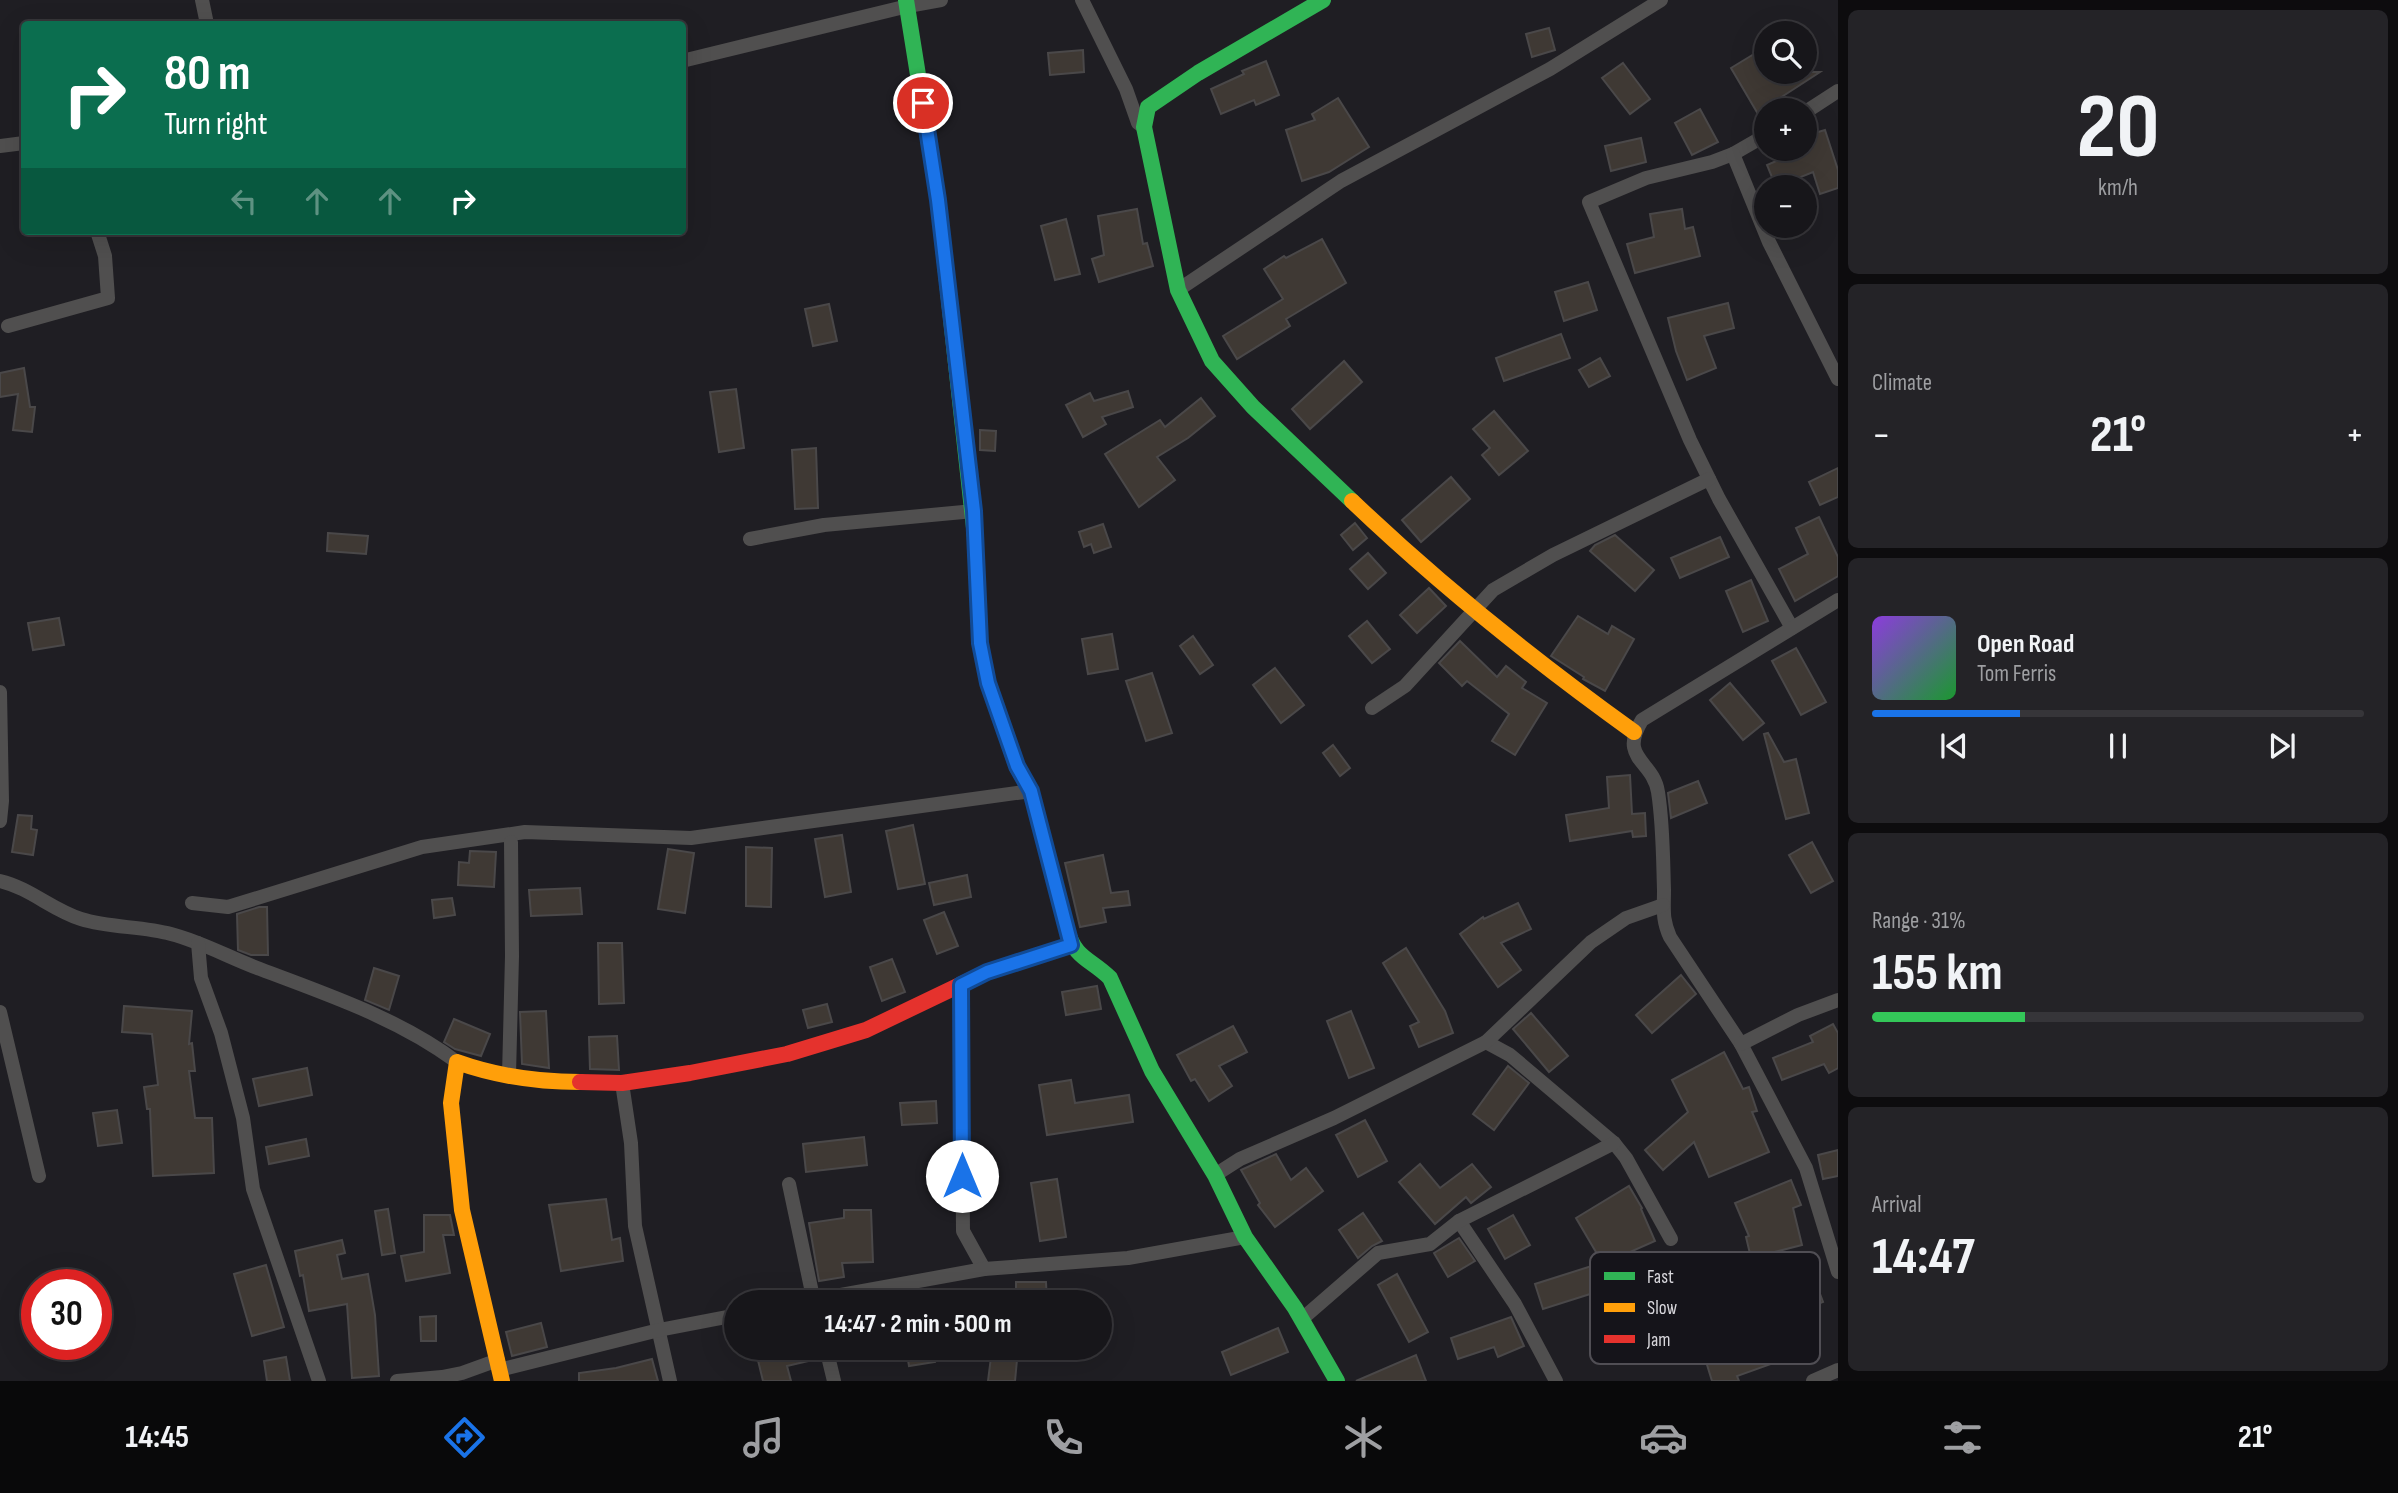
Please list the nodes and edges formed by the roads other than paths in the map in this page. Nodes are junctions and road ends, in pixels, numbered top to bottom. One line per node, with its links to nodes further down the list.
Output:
1 (202, 0): 7 (street)
2 (941, 0): 6 (street)
3 (1082, 0): 11 (street)
4 (1323, 0): 11 (street)
5 (1661, 0): 17 (street)
6 (907, 3): 8 (street); 21 (street)
7 (206, 21)
8 (686, 60)
9 (1838, 91): 10 (street)
10 (1817, 105)
11 (1144, 127): 17 (street)
12 (1754, 142): 15 (street)
13 (21, 143): 14 (street)
14 (0, 146)
15 (1733, 154): 19 (street); 20 (street)
16 (98, 235): 18 (street)
17 (1178, 290): 24 (street)
18 (8, 326)
19 (1838, 379)
20 (1709, 479): 24 (street); 25 (street)
21 (974, 511): 22 (street); 29 (street)
22 (750, 539)
23 (1838, 600): 25 (street)
24 (1475, 611): 27 (street); 28 (street)
25 (1792, 628): 28 (street)
26 (0, 692): 30 (street)
27 (1372, 708)
28 (1634, 732): 34 (street)
29 (1031, 791): 33 (street); 36 (street)
30 (0, 821)
31 (511, 842): 43 (street)
32 (0, 881): 35 (street)
33 (192, 903)
34 (1663, 905): 40 (street); 41 (street)
35 (198, 943): 42 (street); 62 (street)
36 (1071, 945): 37 (street); 46 (street)
37 (961, 985): 44 (street); 52 (street)
38 (1838, 1000): 41 (street)
39 (0, 1012): 47 (street)
40 (1486, 1042): 45 (street); 46 (street)
41 (1741, 1044): 53 (street)
42 (457, 1062): 43 (street); 60 (street)
43 (509, 1075): 44 (street)
44 (622, 1083): 58 (street)
45 (1614, 1143): 49 (street); 51 (street)
46 (1214, 1175): 50 (street)
47 (39, 1176)
48 (789, 1184): 54 (street)
49 (1459, 1221): 57 (street); 67 (street)
50 (1245, 1237): 52 (street); 57 (street)
51 (1671, 1239)
52 (984, 1269): 55 (street)
53 (1838, 1272)
54 (808, 1290)
55 (870, 1290)
56 (724, 1318): 58 (street)
57 (1301, 1319): 66 (street)
58 (659, 1330): 60 (street); 64 (street)
59 (829, 1360): 65 (street)
60 (500, 1370): 63 (street)
61 (1838, 1370): 68 (street)
62 (319, 1381)
63 (397, 1381)
64 (670, 1381)
65 (834, 1381)
66 (1337, 1381)
67 (1556, 1381)
68 (1814, 1381)

